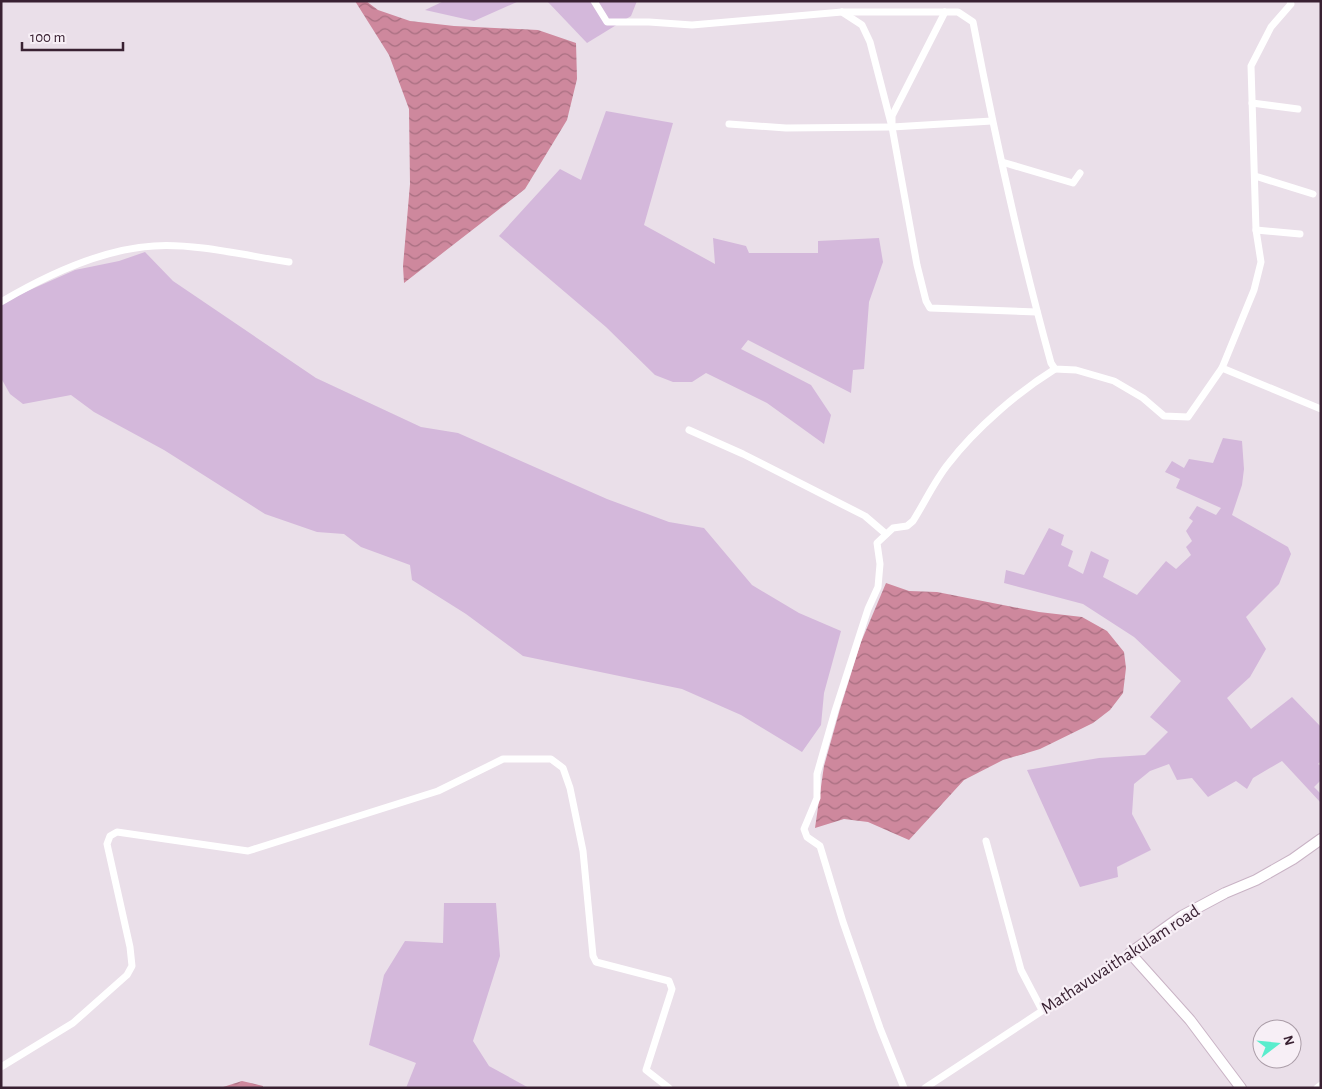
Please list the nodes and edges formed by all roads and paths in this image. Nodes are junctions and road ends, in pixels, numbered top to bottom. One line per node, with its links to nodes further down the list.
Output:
1 (594, 1): 3 (street)
2 (1292, 2): 5 (street)
3 (842, 12): 4 (street); 9 (street)
4 (945, 12): 7 (street); 9 (street)
5 (1252, 103): 6 (street); 12 (street)
6 (1298, 109)
7 (992, 121): 9 (street); 10 (street)
8 (729, 124): 9 (street)
9 (892, 127): 18 (street)
10 (1002, 162): 11 (street); 18 (street)
11 (1080, 173)
12 (1255, 176): 13 (street); 14 (street)
13 (1313, 194)
14 (1256, 230): 15 (street); 19 (street)
15 (1300, 234)
16 (289, 262): 17 (street)
17 (1, 302)
18 (1037, 312): 20 (street)
19 (1222, 368): 20 (street); 21 (street)
20 (1055, 369): 23 (street)
21 (1321, 409)
22 (689, 430): 23 (street)
23 (886, 534): 31 (street)
24 (1321, 839): 26 (street, Mathavuvaithakulam road)
25 (986, 841): 27 (street)
26 (1130, 953): 27 (street, Mathavuvaithakulam road); 33 (street)
27 (1042, 1010): 32 (street, Mathavuvaithakulam road)
28 (1, 1067): 30 (street)
29 (1321, 1085): 34 (street)
30 (669, 1088)
31 (904, 1088)
32 (925, 1088)
33 (1241, 1088)
34 (1317, 1088)

